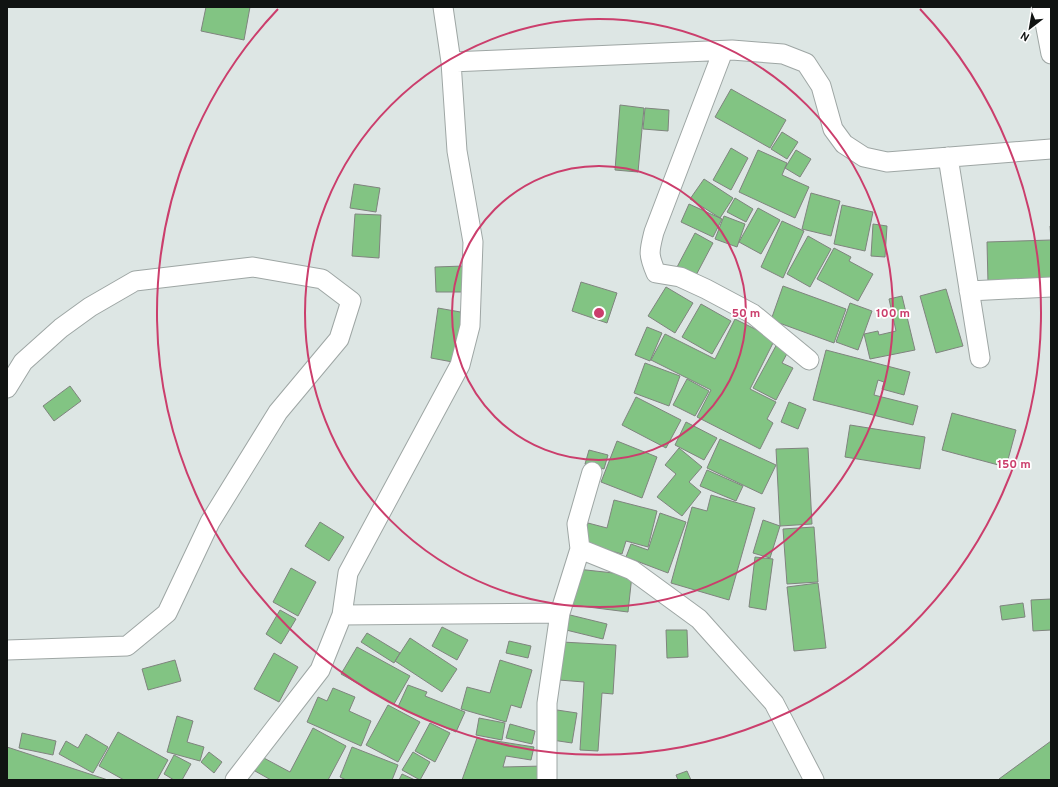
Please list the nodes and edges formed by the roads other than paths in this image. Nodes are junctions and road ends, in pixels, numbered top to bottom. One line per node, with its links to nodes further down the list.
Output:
1 (443, 7): 5 (street)
2 (1042, 7): 4 (street)
3 (723, 50): 5 (street); 7 (street); 11 (street)
4 (1051, 54)
5 (451, 62): 16 (street)
6 (1051, 149): 7 (street)
7 (948, 157): 9 (street)
8 (1051, 287): 9 (street)
9 (969, 291): 10 (street)
10 (980, 358)
11 (809, 360)
12 (7, 388): 17 (street)
13 (592, 472): 14 (street)
14 (580, 549): 15 (street); 20 (street)
15 (560, 613): 16 (street); 19 (street)
16 (342, 615): 18 (street)
17 (7, 650)
18 (236, 780)
19 (547, 780)
20 (814, 780)

